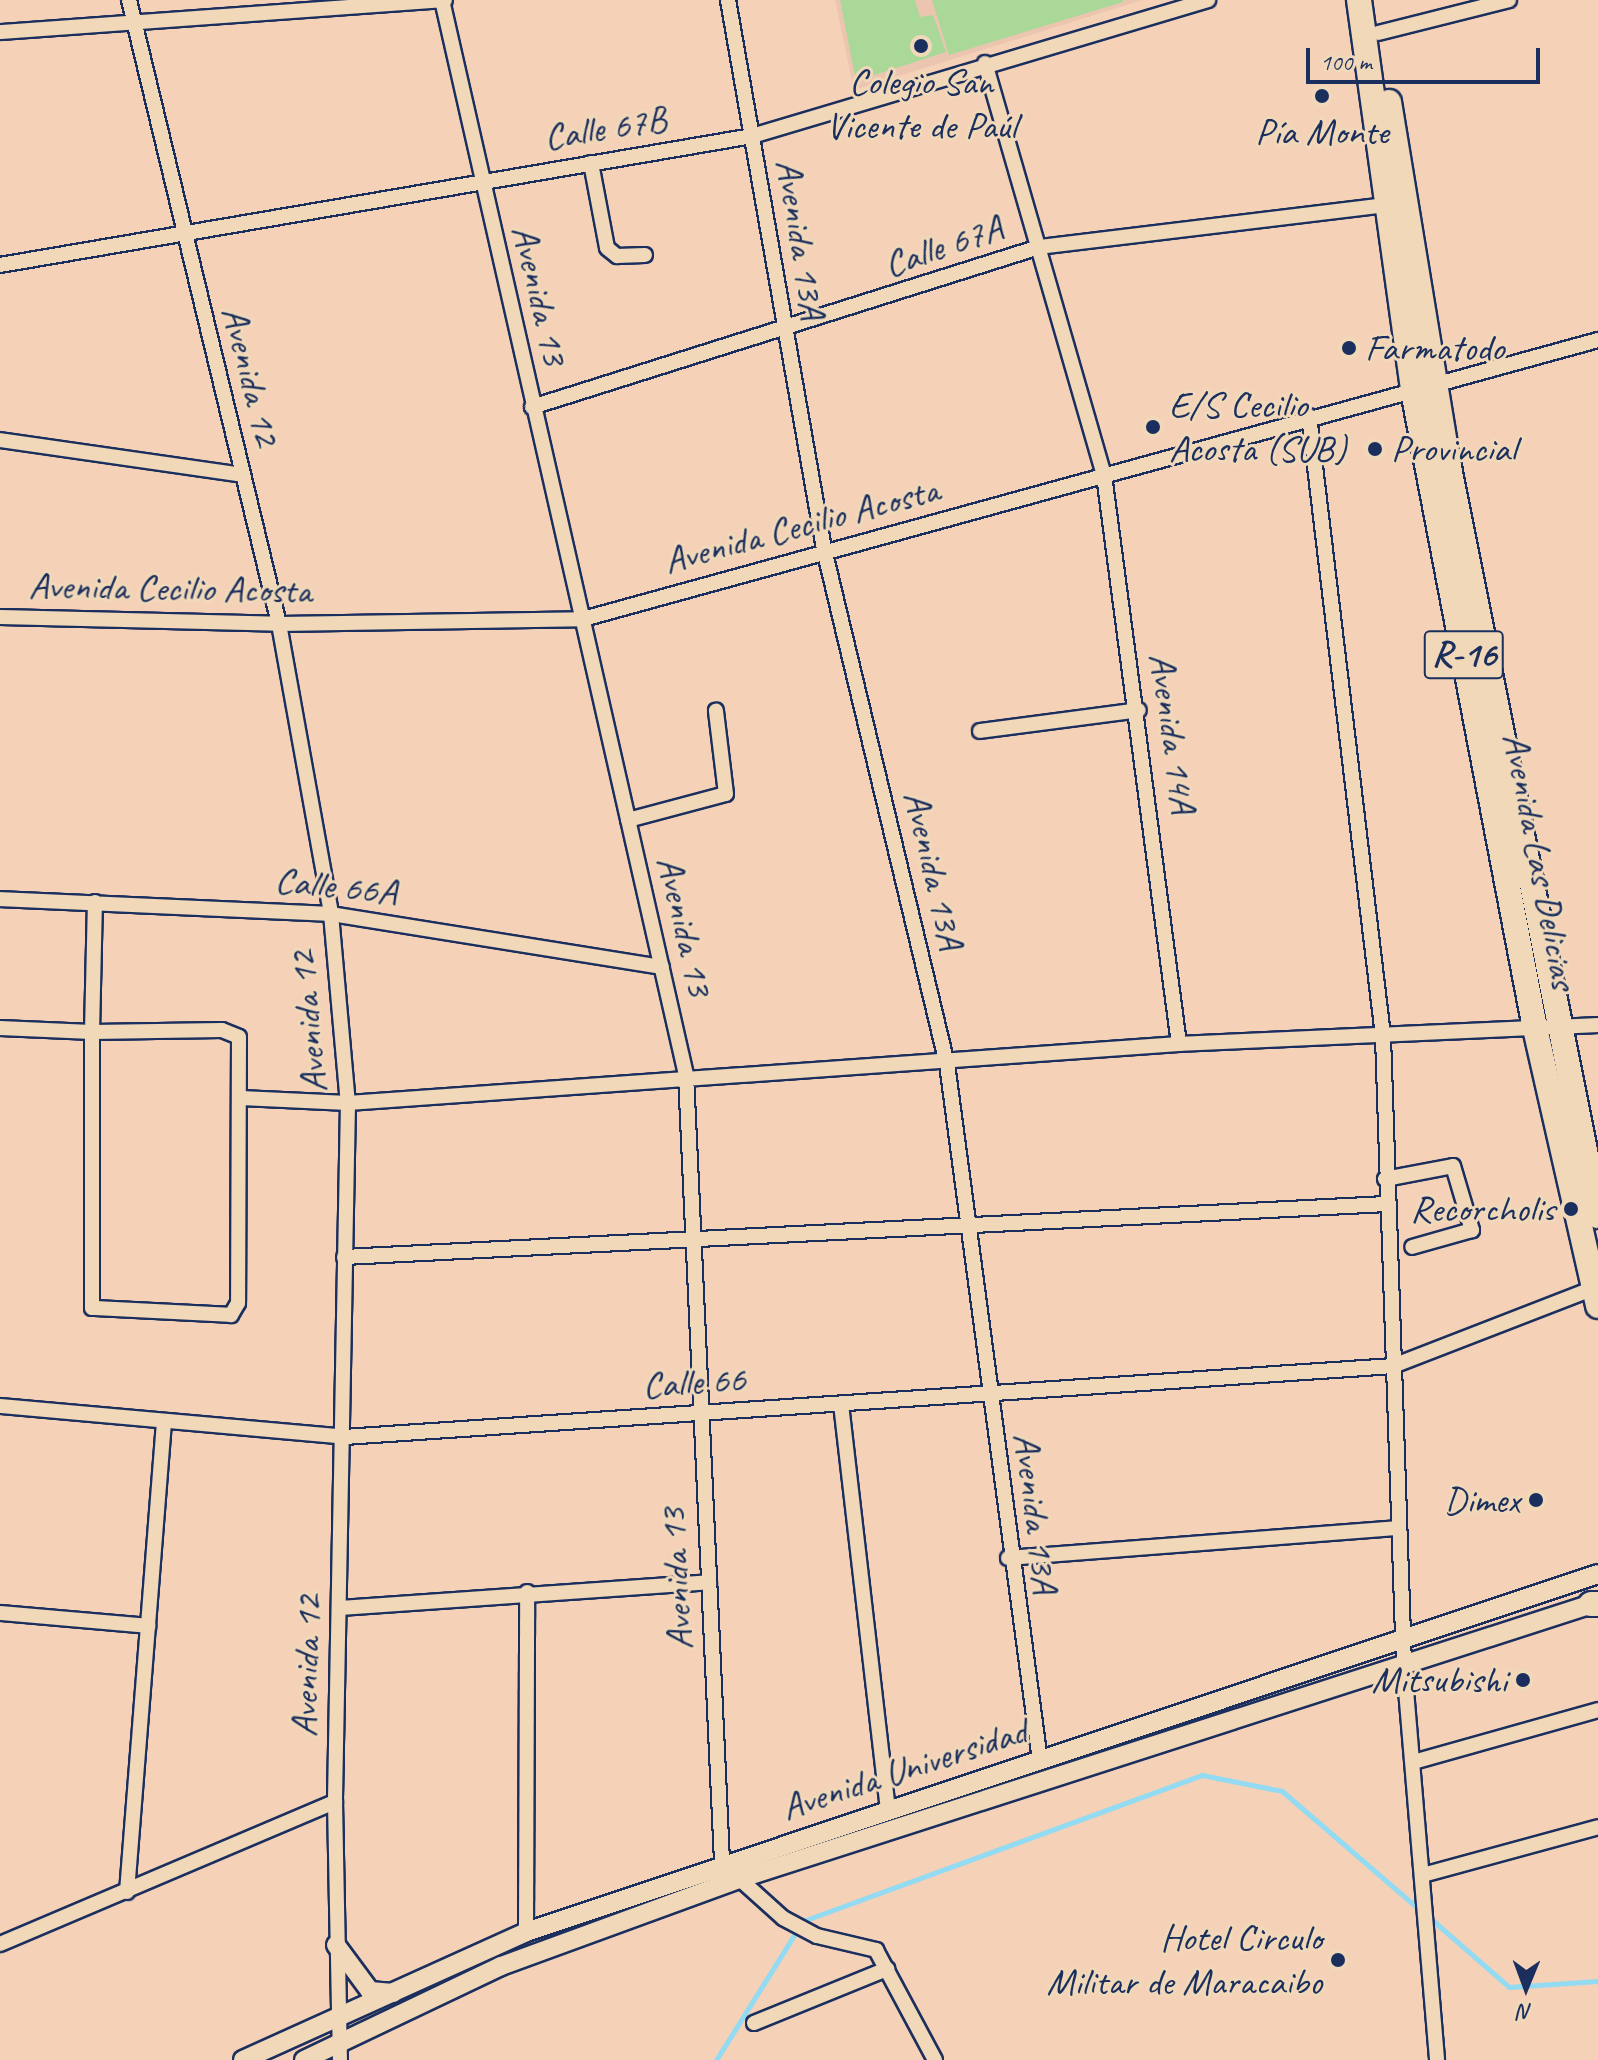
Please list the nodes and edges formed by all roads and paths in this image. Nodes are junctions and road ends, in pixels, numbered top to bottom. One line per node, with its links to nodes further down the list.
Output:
1 (129, 0): 8 (street, Avenida 12)
2 (443, 0): 8 (street); 14 (street, Avenida 13)
3 (728, 0): 12 (street, Avenida 13A)
4 (1208, 0): 11 (street, Calle 67B)
5 (1359, 0): 15 (main road, Avenida Las Delicias / R-16)
6 (1374, 0): 10 (main road, R-16)
7 (1509, 0): 10 (street)
8 (134, 20): 9 (street); 16 (street, Avenida 12)
9 (0, 32)
10 (1378, 33): 22 (main road, R-16)
11 (985, 63): 12 (street, Calle 67B); 17 (street, Avenida 14A)
12 (752, 136): 13 (street, Calle 67B); 20 (street, Avenida 13A)
13 (591, 163): 14 (street, Calle 67B); 18 (street)
14 (481, 179): 16 (street, Calle 67B); 23 (street, Avenida 13)
15 (1387, 205): 17 (street, Calle 67A); 22 (main road, Avenida Las Delicias / R-16)
16 (182, 231): 19 (street, Calle 67B); 26 (street, Avenida 12)
17 (1039, 247): 20 (street, Calle 67A); 27 (street, Avenida 14A)
18 (645, 255)
19 (0, 265)
20 (784, 332): 23 (street, Calle 67A); 28 (street, Avenida 13A)
21 (1598, 340): 22 (street, Avenida Cecilio Acosta)
22 (1424, 388): 24 (street, Avenida Cecilio Acosta); 41 (main road, R-16); 43 (main road, Avenida Las Delicias / R-16)
23 (532, 407): 30 (street, Avenida 13)
24 (1309, 416): 27 (street, Avenida Cecilio Acosta); 45 (street)
25 (0, 440): 26 (street)
26 (242, 475): 31 (street, Avenida 12)
27 (1104, 475): 28 (street, Avenida Cecilio Acosta); 32 (street, Avenida 14A)
28 (824, 549): 30 (street, Avenida Cecilio Acosta); 47 (street, Avenida 13A)
29 (0, 617): 31 (street, Avenida Cecilio Acosta)
30 (583, 619): 31 (street, Avenida Cecilio Acosta); 35 (street, Avenida 13)
31 (279, 624): 38 (street, Avenida 12)
32 (1139, 710): 34 (street); 46 (street, Avenida 14A)
33 (716, 711): 35 (street)
34 (980, 731)
35 (628, 820): 39 (street, Avenida 13)
36 (0, 899): 37 (street, Calle 66A)
37 (95, 902): 38 (street, Calle 66A); 44 (street)
38 (331, 914): 39 (street, Calle 66A); 50 (street, Avenida 12)
39 (662, 967): 48 (street, Avenida 13)
40 (1598, 1025): 41 (street)
41 (1564, 1027): 43 (street); 53 (main road, R-16)
42 (0, 1028): 44 (street)
43 (1535, 1028): 45 (street); 58 (main road, Avenida Las Delicias / R-16)
44 (92, 1032): 49 (street); 49 (street)
45 (1383, 1036): 46 (street); 51 (street)
46 (1179, 1044): 47 (street)
47 (947, 1064): 48 (street); 54 (street, Avenida 13A)
48 (686, 1075): 50 (street); 55 (street, Avenida 13)
49 (241, 1098): 50 (street)
50 (348, 1103): 57 (street, Avenida 12)
51 (1385, 1179): 52 (street); 56 (street)
52 (1385, 1204): 54 (street); 59 (street)
53 (1597, 1209)
54 (968, 1224): 55 (street); 60 (street, Avenida 13A)
55 (697, 1238): 57 (street); 63 (street, Avenida 13)
56 (1412, 1247)
57 (344, 1257): 65 (street, Avenida 12)
58 (1596, 1297): 59 (street, Calle 66)
59 (1393, 1366): 60 (street, Calle 66); 66 (street)
60 (990, 1393): 61 (street, Calle 66); 67 (street, Avenida 13A)
61 (841, 1404): 63 (street, Calle 66); 81 (street)
62 (0, 1406): 64 (street, Calle 66)
63 (698, 1413): 65 (street, Calle 66); 69 (street, Avenida 13)
64 (164, 1422): 65 (street, Calle 66); 74 (street)
65 (344, 1437): 72 (street, Avenida 12)
66 (1399, 1528): 67 (street); 75 (street)
67 (1008, 1558): 78 (street, Avenida 13A)
68 (1598, 1574): 75 (street, Avenida Universidad)
69 (709, 1582): 70 (street); 83 (street, Avenida 13)
70 (527, 1592): 72 (street); 87 (street)
71 (1596, 1603): 76 (street, Avenida Universidad)
72 (340, 1608): 80 (street, Avenida 12)
73 (0, 1613): 74 (street)
74 (148, 1626): 86 (street)
75 (1405, 1640): 76 (street); 78 (street, Avenida Universidad)
76 (1404, 1666): 79 (street); 85 (street, Avenida Universidad)
77 (1598, 1710): 79 (street)
78 (1040, 1761): 81 (street, Avenida Universidad)
79 (1413, 1762): 84 (street)
80 (335, 1802): 86 (street); 89 (street, Avenida 12)
81 (888, 1810): 83 (street, Avenida Universidad)
82 (1598, 1827): 84 (street)
83 (722, 1863): 85 (street); 87 (street, Avenida Universidad)
84 (1423, 1878): 98 (street)
85 (739, 1879): 90 (street); 94 (street, Avenida Universidad)
86 (127, 1892): 88 (street)
87 (526, 1932): 91 (street, Avenida Universidad)
88 (0, 1944)
89 (336, 1945): 91 (street); 92 (street, Avenida 12)
90 (887, 1969): 93 (street); 97 (street)
91 (396, 1993): 92 (street, Avenida Universidad)
92 (337, 2020): 94 (street, Avenida 12); 95 (street, Avenida Universidad)
93 (754, 2023)
94 (339, 2054): 96 (street, Avenida Universidad)
95 (243, 2060)
96 (304, 2060)
97 (935, 2060)
98 (1437, 2060)

